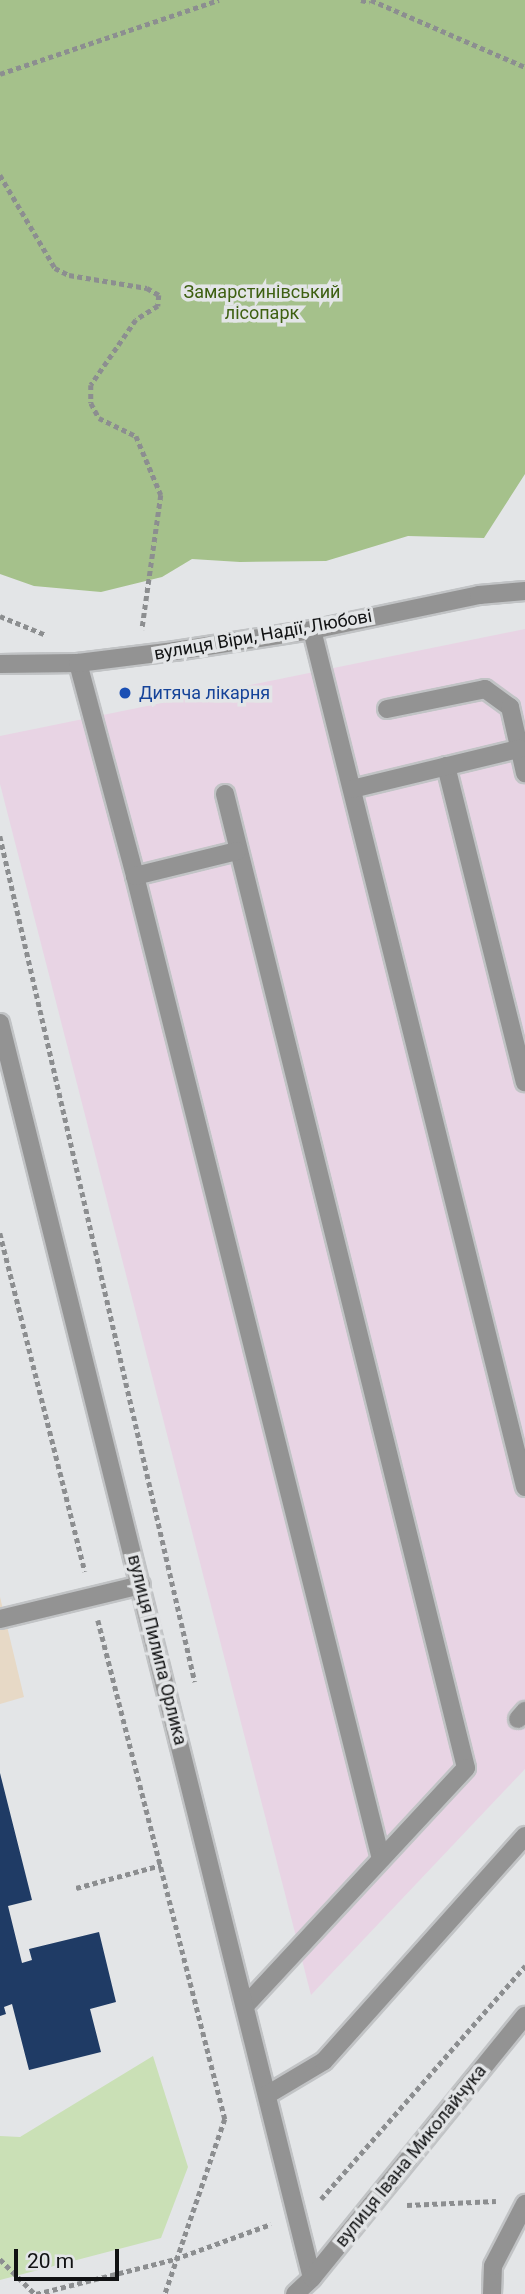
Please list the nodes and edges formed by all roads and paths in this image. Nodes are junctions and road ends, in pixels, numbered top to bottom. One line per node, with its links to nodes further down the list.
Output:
1 (219, 0): 5 (path)
2 (361, 0): 3 (path)
3 (371, 1): 4 (path)
4 (525, 67)
5 (0, 74)
6 (0, 175): 8 (path)
7 (525, 591): 9 (street, вулиця Віри, Надії, Любові)
8 (142, 630)
9 (312, 630): 10 (street, вулиця Віри, Надії, Любові); 16 (street)
10 (78, 663): 11 (street, вулиця Віри, Надії, Любові); 20 (street)
11 (0, 664)
12 (387, 709): 13 (street)
13 (519, 749): 14 (street); 15 (street)
14 (446, 766): 16 (street); 22 (street)
15 (525, 773)
16 (352, 789): 24 (street)
17 (225, 794): 19 (street)
18 (0, 836): 28 (path)
19 (237, 851): 20 (street); 30 (street)
20 (135, 876): 30 (street)
21 (0, 1023): 25 (street, вулиця Пилипа Орлика)
22 (525, 1082)
23 (0, 1233): 26 (path)
24 (525, 1487)
25 (141, 1585): 26 (street); 34 (street, вулиця Пилипа Орлика)
26 (92, 1597): 27 (street); 31 (path)
27 (0, 1619)
28 (196, 1686)
29 (525, 1836): 36 (street)
30 (382, 1859): 34 (street)
31 (161, 1865): 32 (path); 43 (path)
32 (76, 1888)
33 (525, 1966): 37 (path)
34 (245, 2006): 36 (street, вулиця Пилипа Орлика)
35 (525, 2016): 44 (street, вулиця Івана Миколайчука)
36 (267, 2095): 44 (street, вулиця Пилипа Орлика)
37 (312, 2191)
38 (497, 2201): 40 (path)
39 (525, 2204): 48 (street)
40 (400, 2205)
41 (275, 2222): 43 (path)
42 (0, 2259): 45 (path)
43 (174, 2259): 45 (path); 46 (path)
44 (312, 2278): 47 (street, вулиця Івана Миколайчука)
45 (36, 2294)
46 (165, 2294)
47 (295, 2294)
48 (492, 2294)

